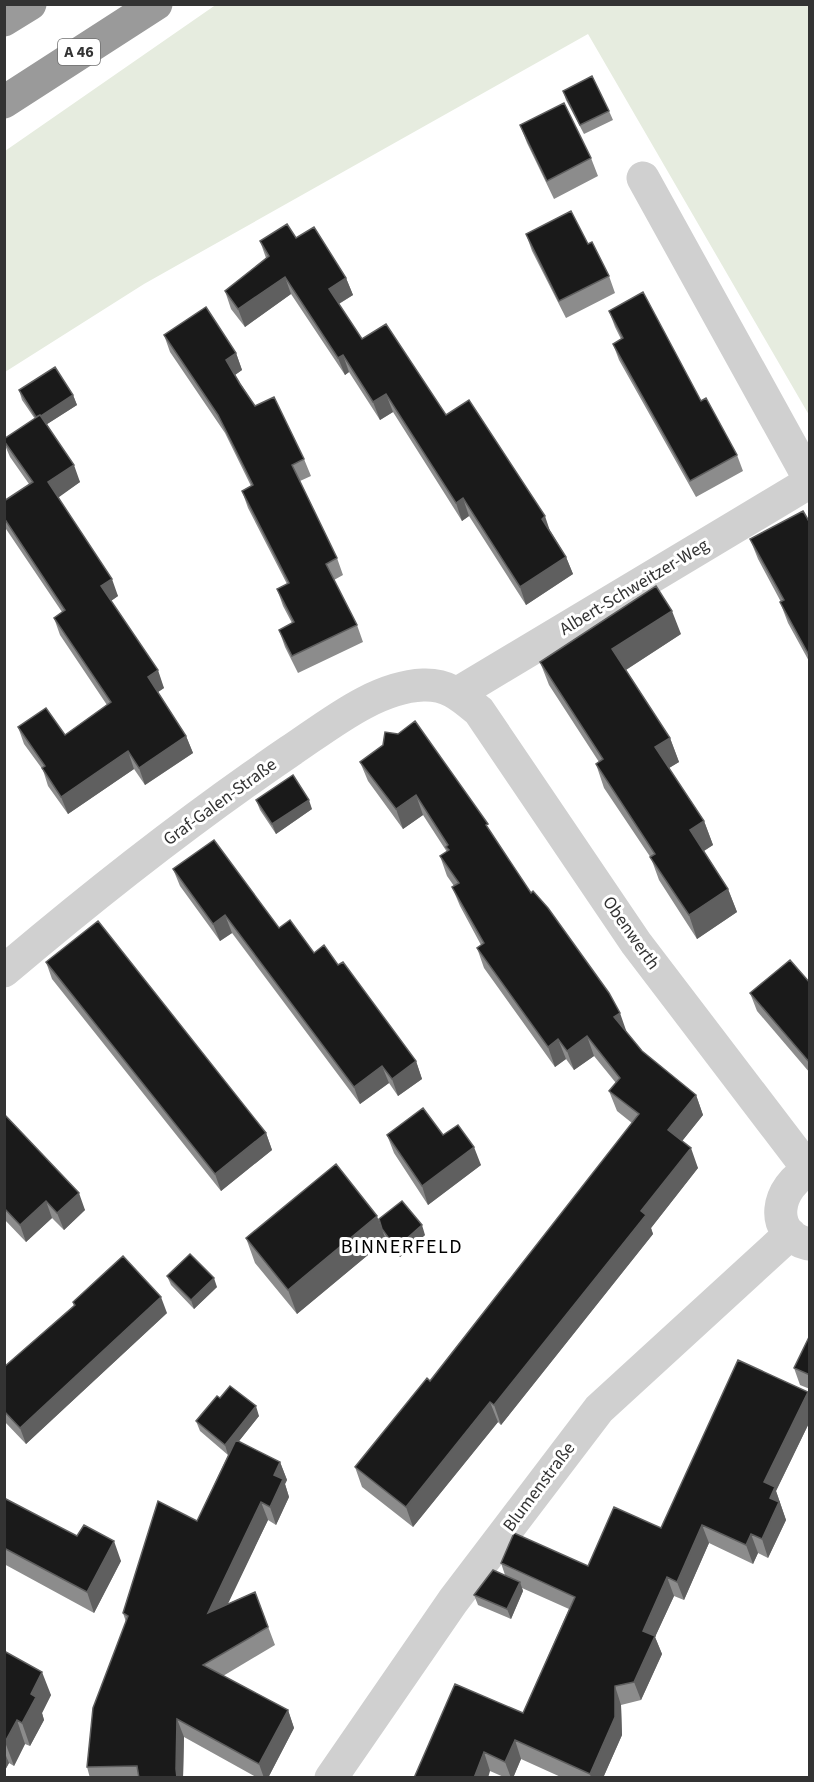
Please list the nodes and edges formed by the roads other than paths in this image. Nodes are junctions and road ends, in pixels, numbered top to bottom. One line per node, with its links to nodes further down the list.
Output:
1 (30, 4): 3 (highway)
2 (156, 4): 4 (highway, A 46)
3 (4, 20)
4 (4, 102)
5 (643, 178): 6 (street, Albert-Schweitzer-Weg)
6 (810, 481): 7 (street, Albert-Schweitzer-Weg)
7 (458, 693): 8 (street, Graf-Galen-Straße); 9 (street, Obenwerth)
8 (4, 971)
9 (809, 1170): 10 (street, Obenwerth)
10 (800, 1239): 11 (street, Blumenstraße)
11 (332, 1778)

